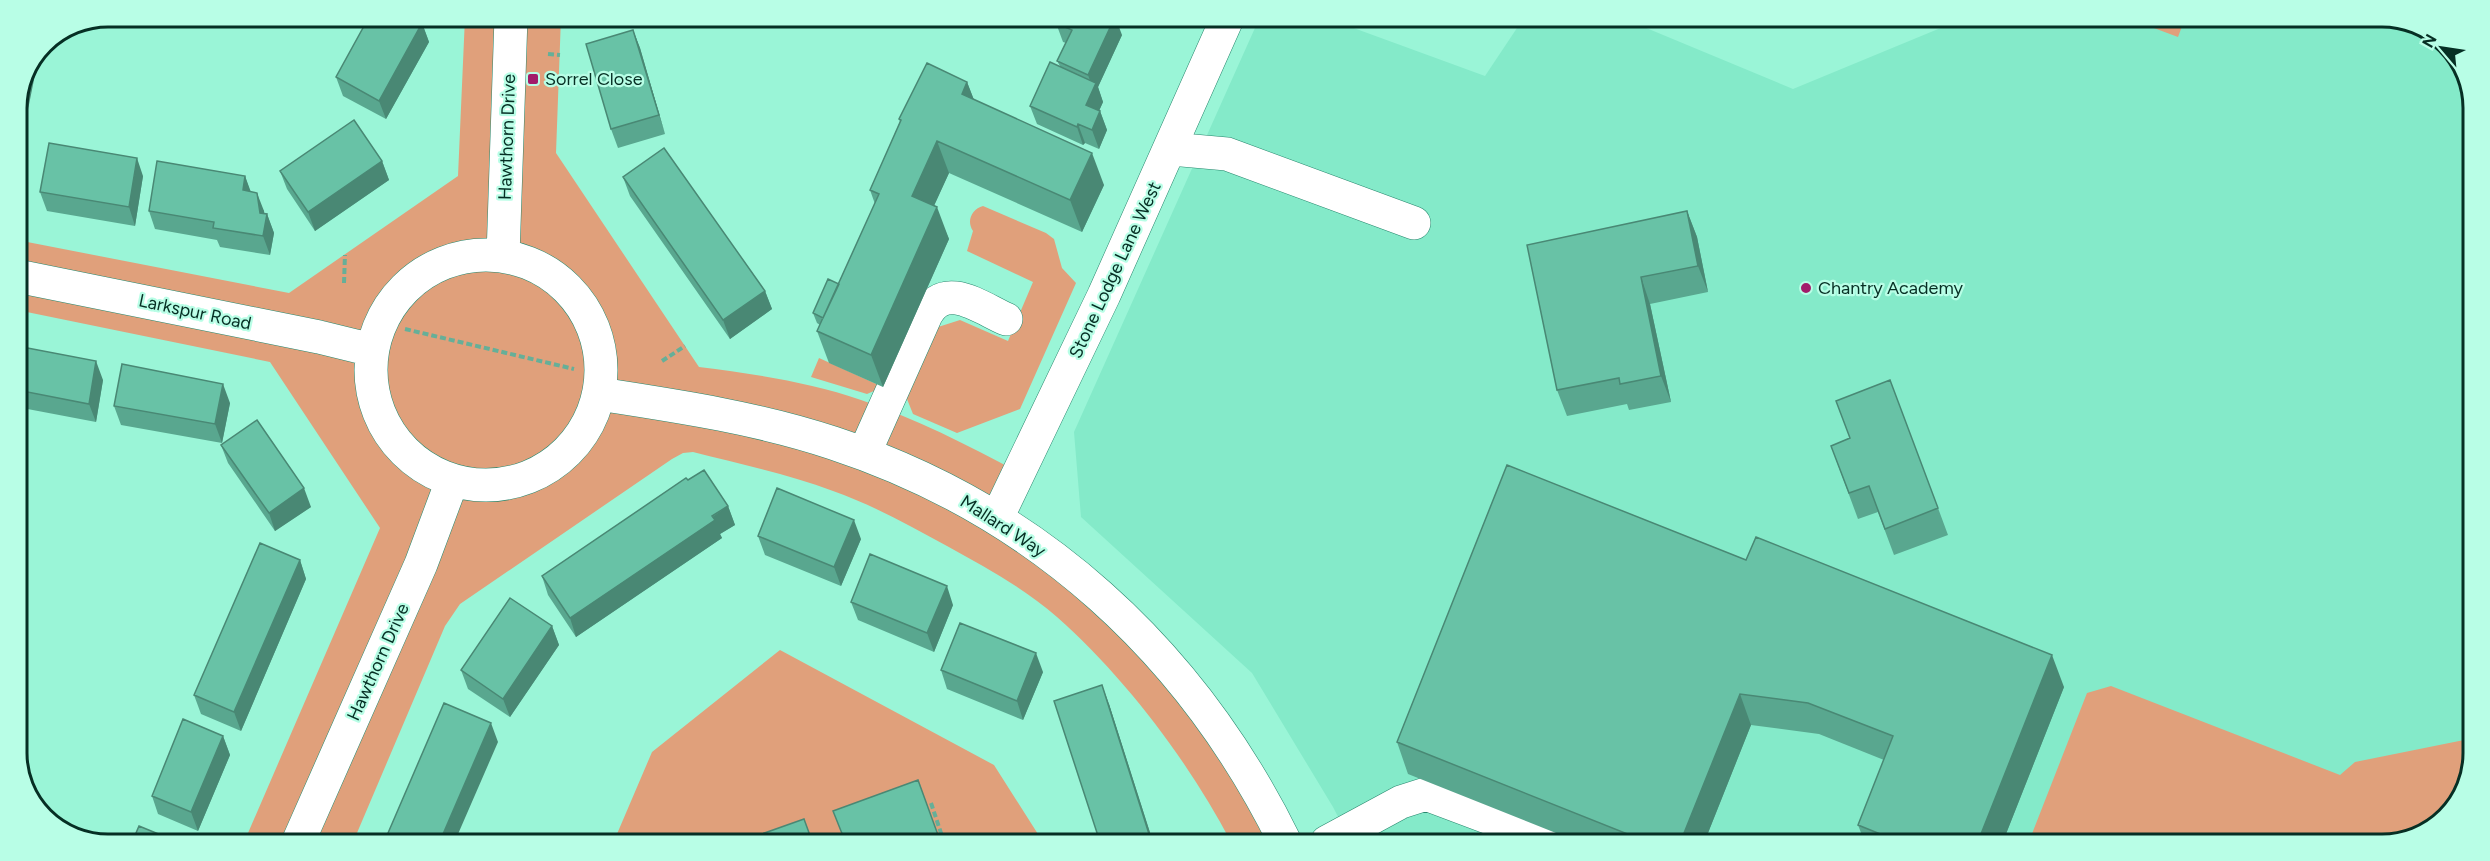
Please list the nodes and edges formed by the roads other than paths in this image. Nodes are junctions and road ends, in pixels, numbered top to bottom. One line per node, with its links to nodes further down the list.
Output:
1 (511, 27): 5 (street, Hawthorn Drive)
2 (1224, 27): 3 (street, Stone Lodge Lane West)
3 (1171, 149): 4 (street); 12 (street, Stone Lodge Lane West)
4 (1413, 223)
5 (503, 256): 8 (street); 9 (street)
6 (27, 278): 8 (street, Larkspur Road)
7 (1006, 319): 10 (street)
8 (372, 350): 11 (street)
9 (599, 394): 10 (street, Mallard Way); 11 (street)
10 (864, 454): 12 (street, Mallard Way)
11 (452, 481): 13 (street, Hawthorn Drive)
12 (997, 518): 14 (street, Mallard Way)
13 (302, 834)
14 (1281, 834)
15 (1342, 834): 16 (street)
16 (1532, 834)

